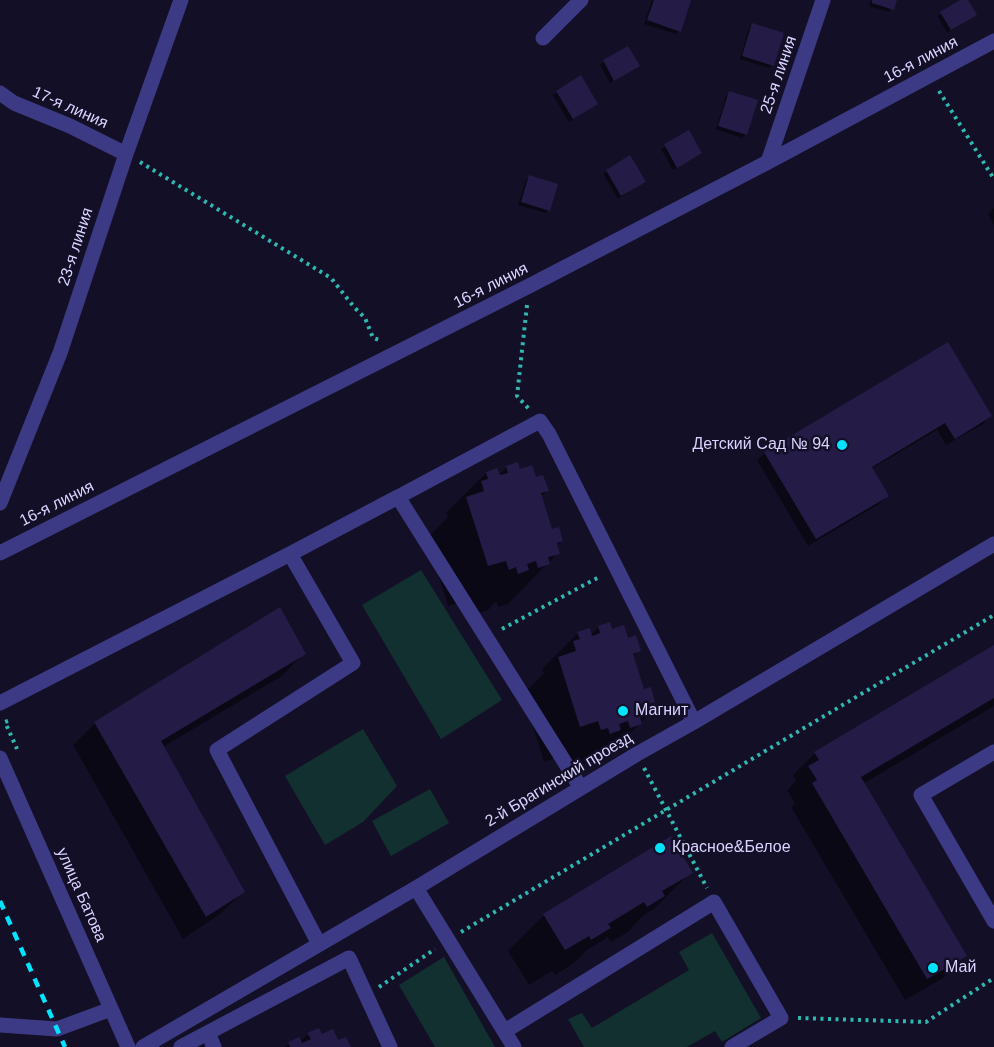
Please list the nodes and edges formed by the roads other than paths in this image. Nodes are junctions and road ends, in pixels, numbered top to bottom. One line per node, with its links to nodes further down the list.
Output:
1 (181, 0): 7 (street, 23-я линия)
2 (581, 0): 4 (street)
3 (823, 0): 8 (street, 25-я линия)
4 (543, 38)
5 (994, 41): 8 (street, 16-я линия)
6 (0, 93): 7 (street, 17-я линия)
7 (126, 154): 10 (street, 23-я линия)
8 (768, 162): 12 (street, 16-я линия)
9 (398, 497): 13 (street); 15 (street); 18 (street)
10 (0, 503)
11 (994, 544): 15 (street, 2-й Брагинский проезд)
12 (0, 553)
13 (290, 554): 14 (street); 21 (street)
14 (0, 703)
15 (694, 722): 18 (street, 2-й Брагинский проезд)
16 (994, 752): 20 (street)
17 (0, 758): 22 (street, улица Батова)
18 (580, 788): 19 (street, 2-й Брагинский проезд)
19 (416, 888): 21 (street, 2-й Брагинский проезд); 24 (street)
20 (994, 921)
21 (319, 944): 27 (street, 2-й Брагинский проезд)
22 (111, 1009): 23 (street); 26 (street, улица Батова)
23 (0, 1025)
24 (505, 1031): 30 (street); 31 (street)
25 (211, 1040): 28 (street); 29 (street)
26 (128, 1047)
27 (143, 1047)
28 (181, 1047)
29 (390, 1047)
30 (514, 1047)
31 (732, 1047)

